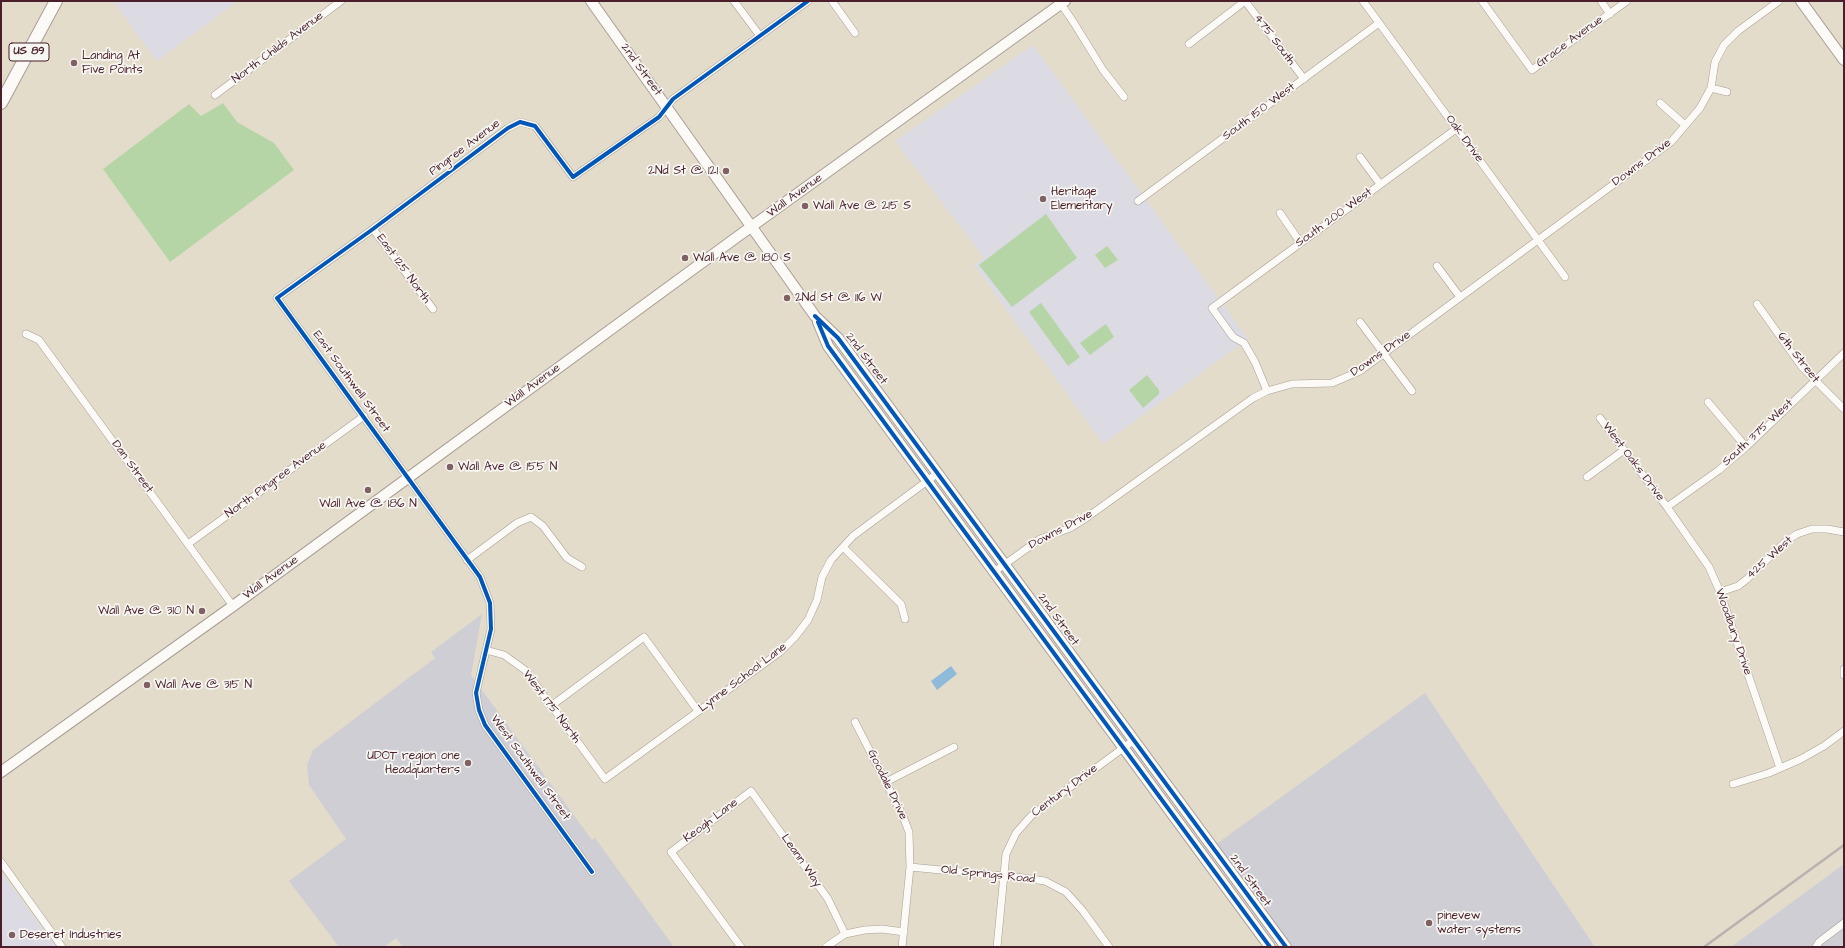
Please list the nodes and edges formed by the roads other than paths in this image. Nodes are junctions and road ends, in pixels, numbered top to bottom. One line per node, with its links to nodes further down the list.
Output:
1 (56, 1): 26 (main road, US 89)
2 (341, 1): 24 (street, North Childs Avenue)
3 (591, 1): 28 (main road, 2nd Street)
4 (734, 1): 18 (street)
5 (808, 1): 18 (street, Pingree Avenue)
6 (832, 1): 17 (street)
7 (1245, 1): 19 (street); 21 (street, 475 South)
8 (1363, 1): 16 (street, Oak Drive)
9 (1482, 1): 15 (street, Grace Avenue)
10 (1601, 1): 15 (street)
11 (1627, 1): 15 (street, Grace Avenue)
12 (1779, 1): 22 (street, Downs Drive)
13 (1801, 1): 20 (main road)
14 (1062, 2): 25 (street); 35 (main road, Wall Avenue)
15 (1610, 14)
16 (1379, 23): 21 (street, South 150 West); 30 (street, Oak Drive)
17 (855, 33)
18 (760, 36): 28 (street, Pingree Avenue)
19 (1189, 44)
20 (1844, 60)
21 (1304, 79): 33 (street, South 150 West)
22 (1711, 88): 23 (street); 29 (street, Downs Drive)
23 (1726, 92)
24 (215, 96)
25 (1124, 97)
26 (1, 103)
27 (1660, 103): 29 (street)
28 (667, 107): 35 (main road, 2nd Street); 36 (street, Pingree Avenue)
29 (1685, 125): 37 (street, Downs Drive)
30 (1456, 129): 32 (street, South 200 West); 37 (street, Oak Drive)
31 (1360, 157): 32 (street)
32 (1380, 184): 38 (street, South 200 West)
33 (1138, 201)
34 (1280, 213): 38 (street)
35 (751, 227): 45 (main road, 2nd Street); 61 (main road, Wall Avenue)
36 (373, 229): 42 (street, Pingree Avenue); 44 (street, East 125 North)
37 (1537, 240): 40 (street, Oak Drive); 41 (street, Downs Drive)
38 (1300, 242): 51 (street, South 200 West)
39 (1437, 266): 41 (street)
40 (1565, 277)
41 (1460, 297): 48 (street, Downs Drive)
42 (277, 298): 55 (street, East Southwell Street)
43 (1757, 304): 50 (street, 6th Street)
44 (433, 309)
45 (815, 316): 59 (main road, 2nd Street); 62 (main road, 2nd Street)
46 (1360, 322): 48 (street)
47 (26, 334): 65 (street, Dan Street)
48 (1384, 353): 51 (street, Downs Drive); 52 (street)
49 (1844, 354): 50 (street, South 375 West)
50 (1815, 381): 54 (street, 6th Street); 57 (street, South 375 West)
51 (1267, 391): 68 (street, Downs Drive)
52 (1412, 391)
53 (1708, 402): 57 (street)
54 (1844, 409)
55 (364, 416): 61 (street, East Southwell Street); 65 (street, North Pingree Avenue)
56 (1600, 418): 58 (street, West Oaks Drive)
57 (1746, 447): 63 (street, South 375 West)
58 (1624, 450): 60 (street); 63 (street, West Oaks Drive)
59 (938, 473): 62 (street, Lynne School Lane); 68 (main road, 2nd Street)
60 (1587, 476)
61 (408, 477): 67 (street, West Southwell Street); 72 (main road, Wall Avenue)
62 (928, 481): 66 (street, Lynne School Lane); 70 (main road, 2nd Street)
63 (1667, 507): 71 (street, Woodbury Drive)
64 (1844, 532): 71 (street, 425 West)
65 (188, 544): 72 (street, Dan Street)
66 (843, 547): 73 (street); 78 (street, Lynne School Lane)
67 (467, 560): 69 (street); 74 (street, West Southwell Street)
68 (1004, 564): 70 (street, Downs Drive); 81 (main road, 2nd Street)
69 (582, 566)
70 (994, 572): 83 (main road, 2nd Street)
71 (1720, 592): 84 (street, Woodbury Drive)
72 (233, 606): 85 (main road, Wall Avenue)
73 (905, 619)
74 (486, 650): 77 (street, West 175 North); 92 (street, West Southwell Street)
75 (1844, 670): 76 (street)
76 (1844, 675)
77 (551, 706): 78 (street); 86 (street, West 175 North)
78 (698, 711): 86 (street, Lynne School Lane)
79 (855, 722): 87 (street, Goodale Drive)
80 (1844, 731): 84 (street)
81 (1134, 740): 83 (street, Century Drive); 104 (main road, 2nd Street)
82 (954, 747): 87 (street)
83 (1123, 747): 93 (street, Century Drive); 103 (main road, 2nd Street)
84 (1780, 768): 88 (street)
85 (1, 772)
86 (605, 779)
87 (886, 782): 91 (street, Goodale Drive)
88 (1733, 784)
89 (752, 791): 96 (street, Leann Way); 98 (street, Keogh Lane)
90 (1, 862): 97 (street)
91 (910, 867): 93 (street, Old Springs Road); 95 (street, Goodale Drive)
92 (592, 872)
93 (1003, 876): 101 (street, Century Drive); 102 (street, Old Springs Road)
94 (1844, 923): 105 (street)
95 (904, 932): 96 (street); 100 (street, Goodale Drive)
96 (845, 934): 99 (street)
97 (62, 947)
98 (741, 947)
99 (826, 947)
100 (902, 947)
101 (997, 947)
102 (1109, 947)
103 (1270, 947)
104 (1286, 947)
105 (1816, 947)

